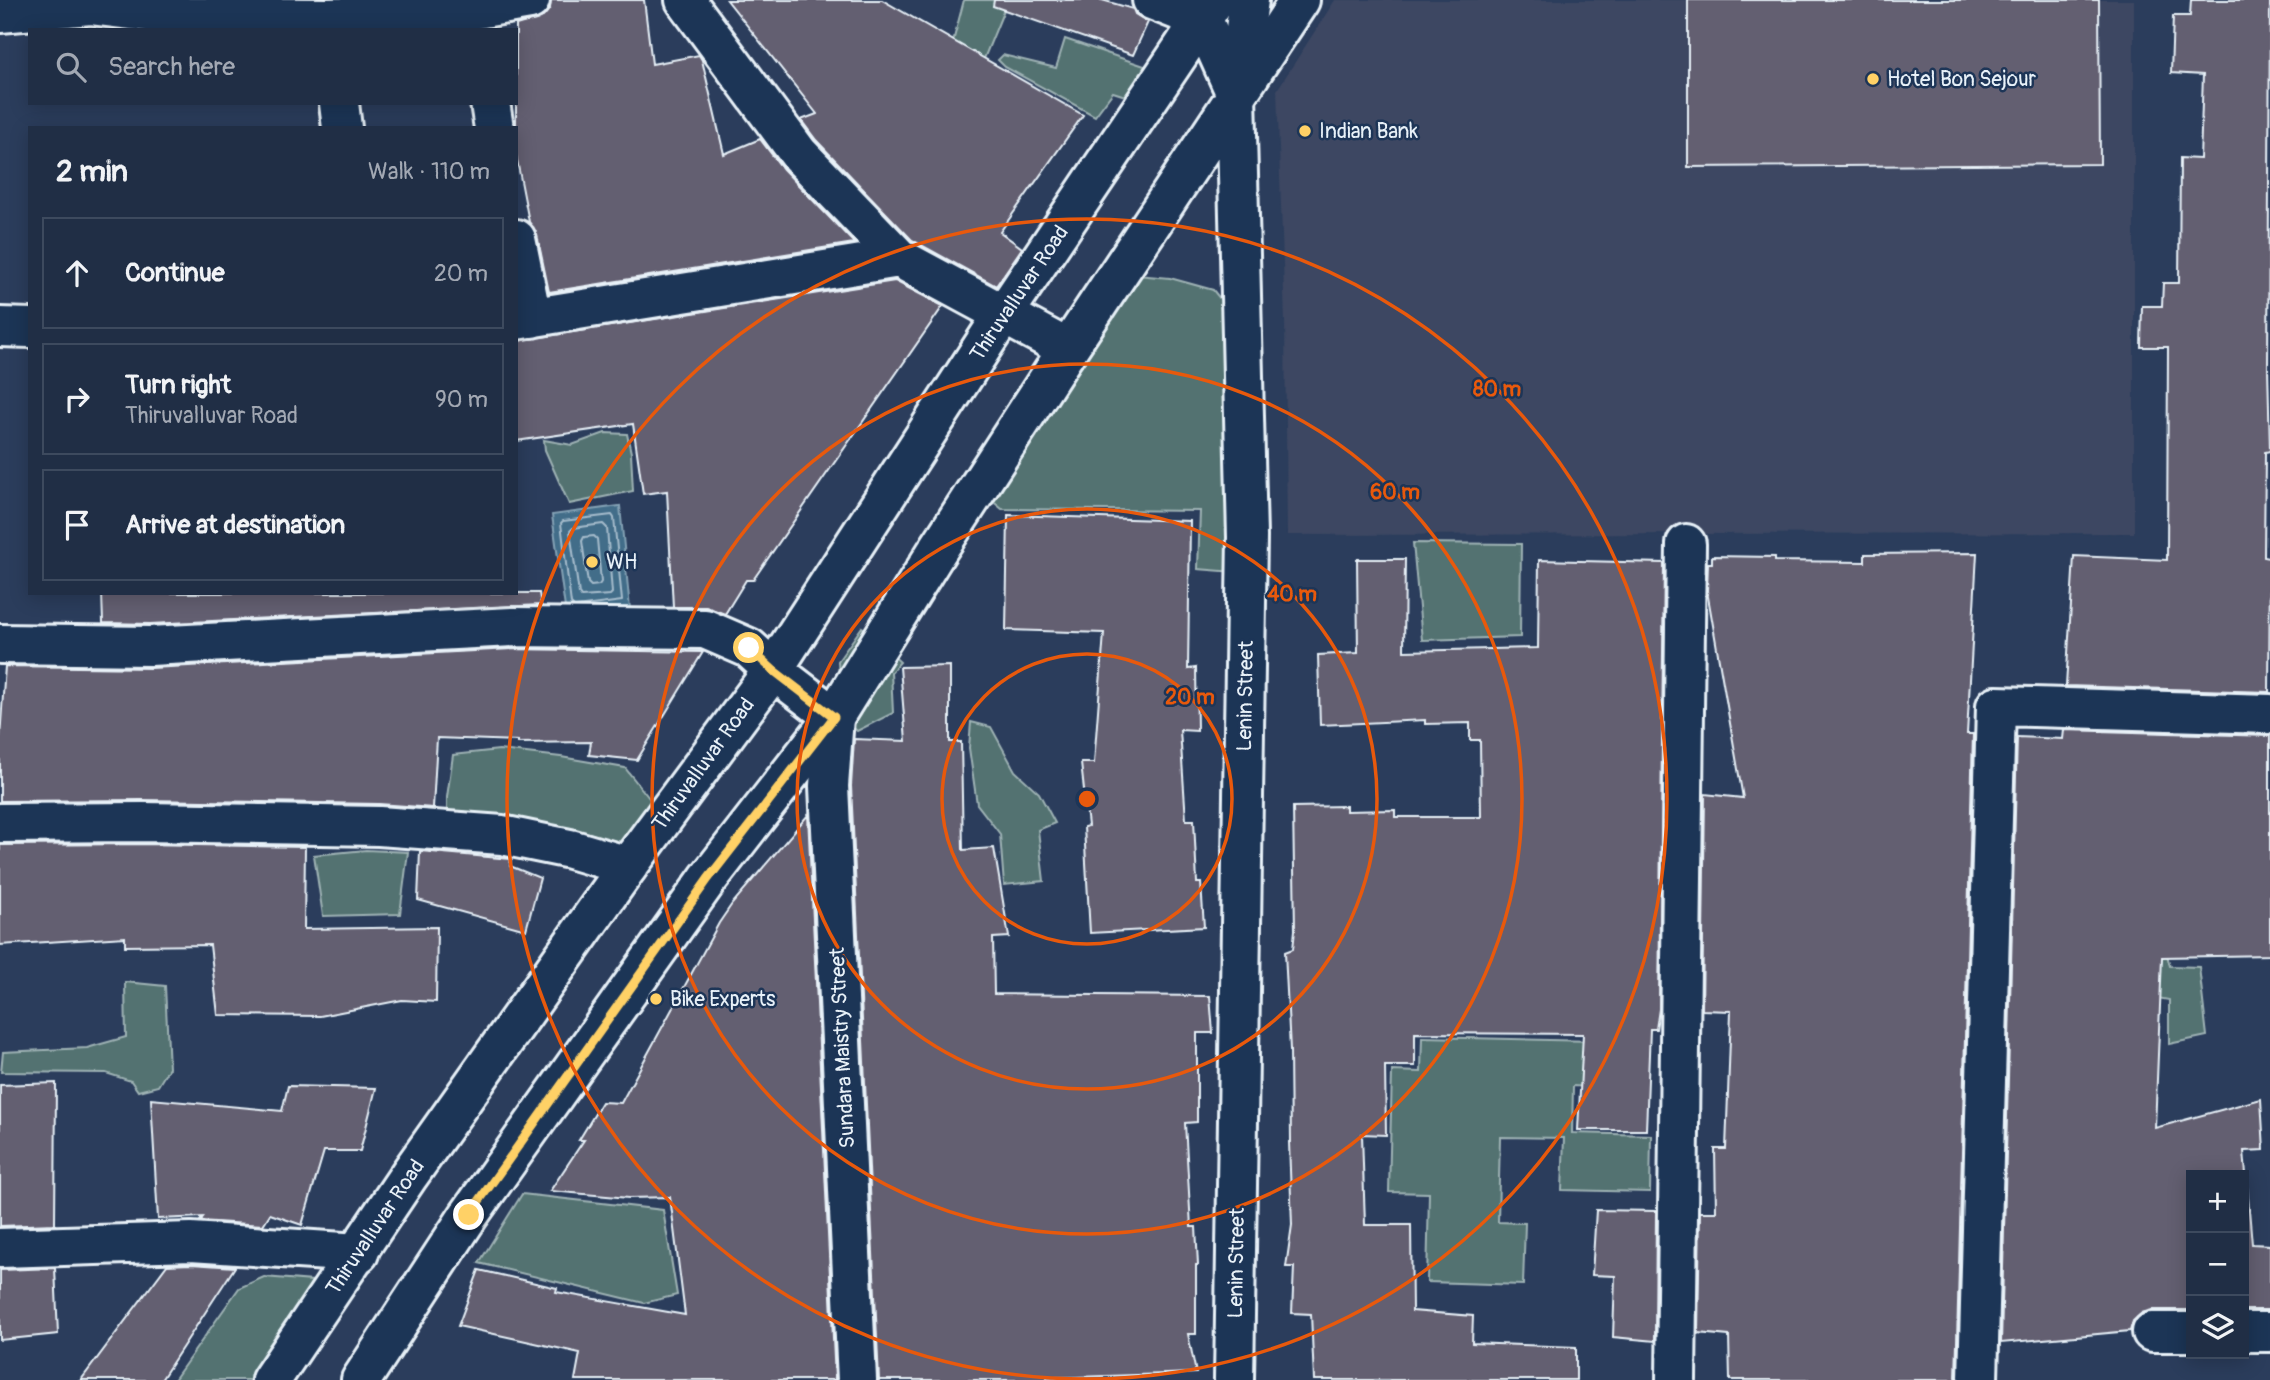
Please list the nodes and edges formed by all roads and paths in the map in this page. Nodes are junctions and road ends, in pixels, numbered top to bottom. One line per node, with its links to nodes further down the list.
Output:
1 (530, 0): 9 (street)
2 (685, 0): 16 (street)
3 (1152, 0): 7 (street)
4 (1249, 0): 11 (street)
5 (1300, 0): 11 (street)
6 (90, 3): 8 (street); 10 (street)
7 (1209, 10): 11 (street, Lenin Street); 18 (street, Thiruvalluvar Road)
8 (0, 13)
9 (473, 20): 10 (street)
10 (329, 24)
11 (1236, 93): 22 (street); 39 (street, Lenin Street)
12 (339, 105): 14 (street)
13 (490, 105): 15 (street)
14 (342, 126)
15 (494, 126)
16 (899, 258): 18 (street); 19 (street)
17 (518, 259): 19 (street)
18 (1003, 315): 22 (street); 25 (street, Thiruvalluvar Road)
19 (524, 319)
20 (0, 327): 21 (street)
21 (28, 327)
22 (1068, 349): 27 (street)
23 (1686, 544): 40 (street)
24 (0, 643): 25 (street)
25 (773, 670): 27 (street); 29 (street, Thiruvalluvar Road)
26 (2270, 714): 41 (street)
27 (834, 717): 37 (street); 38 (street, Sundara Maistry Street)
28 (0, 823): 29 (street)
29 (628, 866): 31 (street, Thiruvalluvar Road)
30 (0, 1248): 31 (street)
31 (359, 1253): 36 (street, Thiruvalluvar Road)
32 (2152, 1332): 33 (street)
33 (2186, 1332)
34 (2249, 1332): 35 (street)
35 (2270, 1332)
36 (271, 1380)
37 (360, 1380)
38 (857, 1380)
39 (1234, 1380)
40 (1676, 1380)
41 (1978, 1380)

